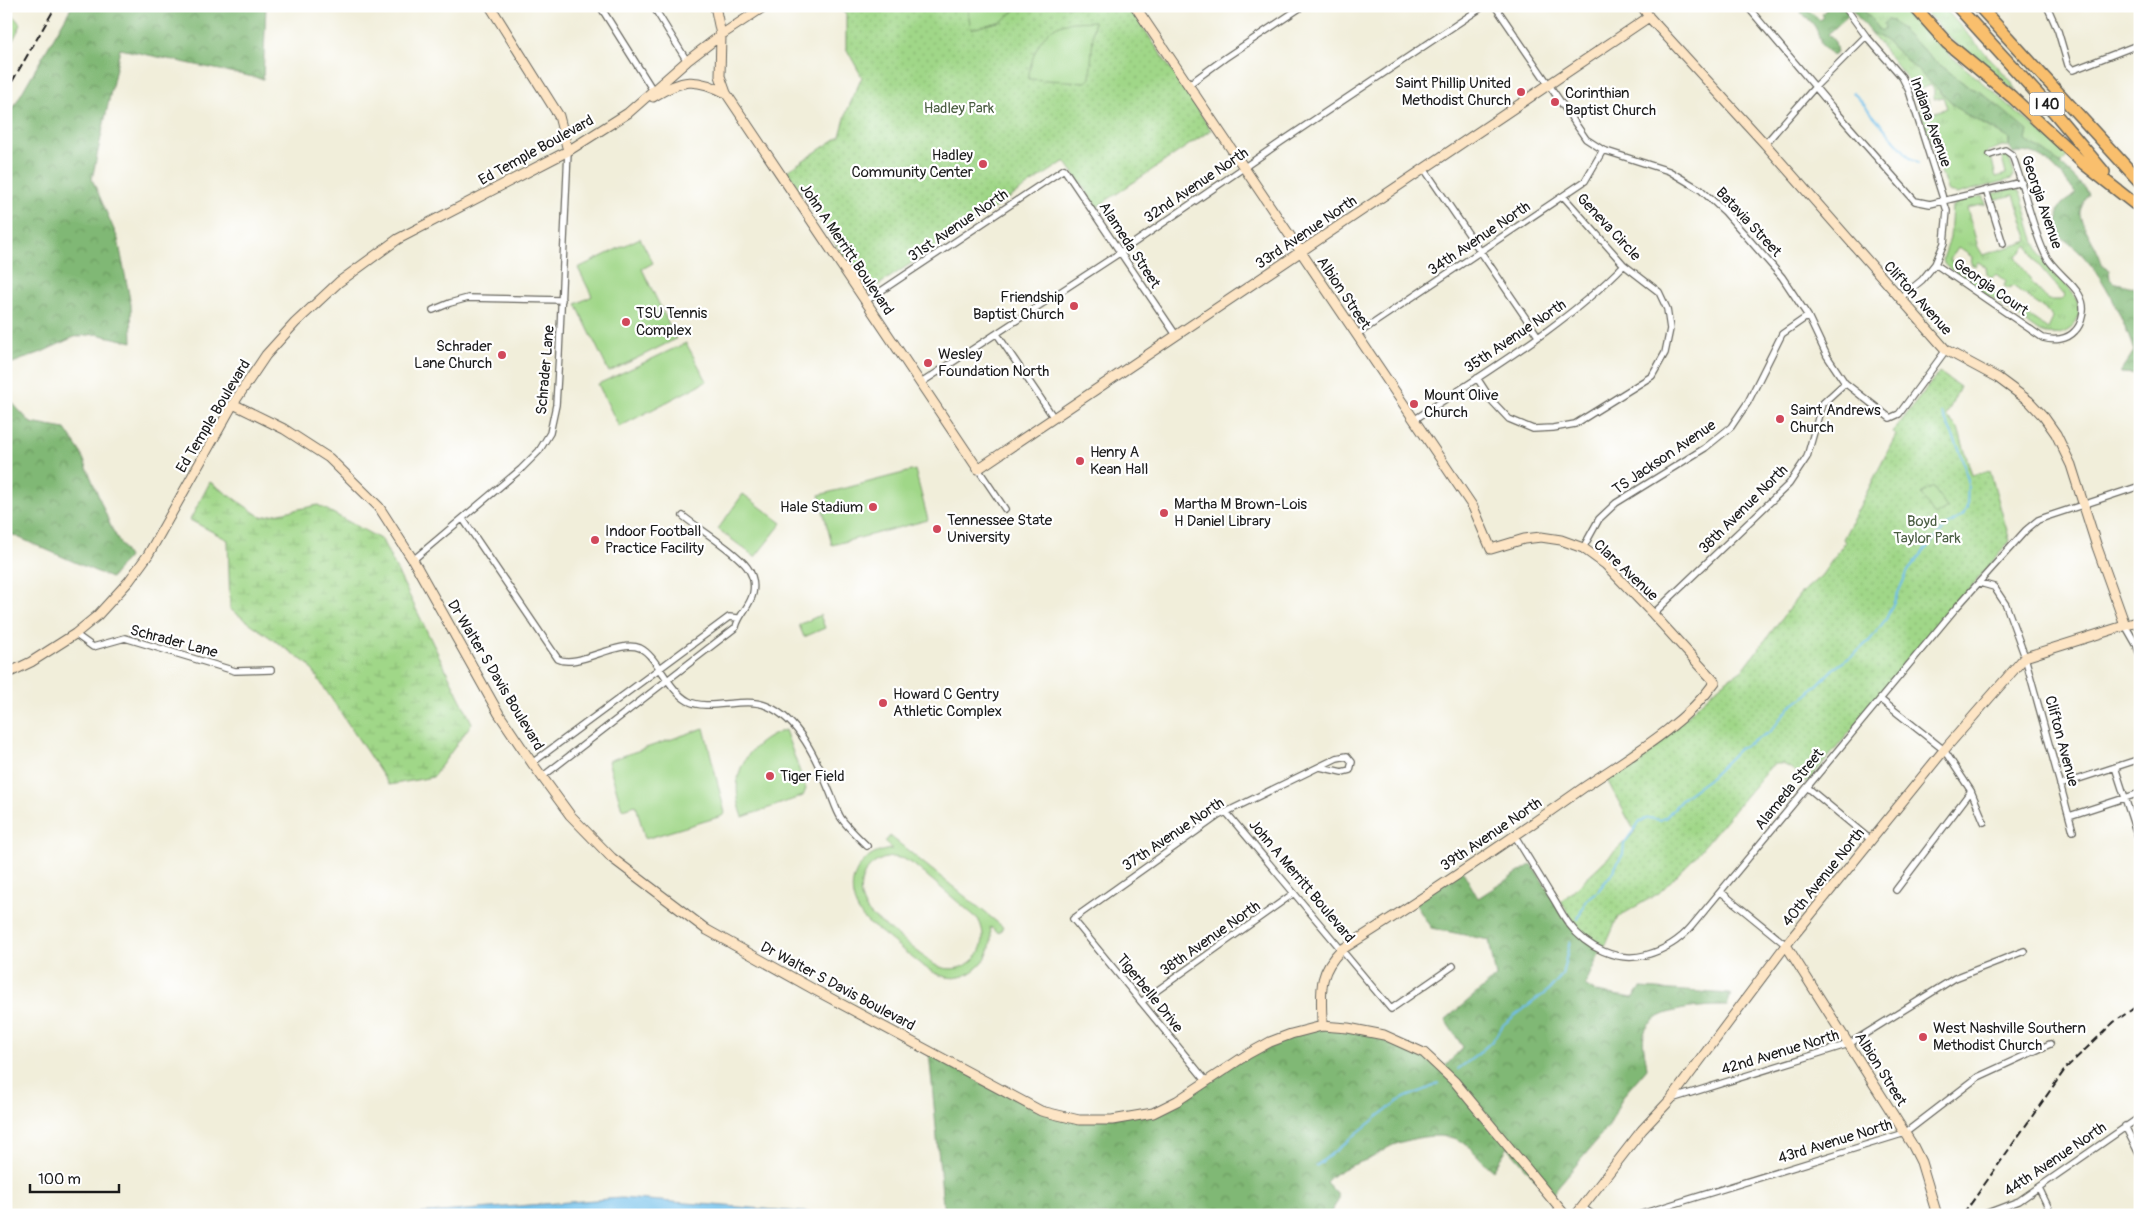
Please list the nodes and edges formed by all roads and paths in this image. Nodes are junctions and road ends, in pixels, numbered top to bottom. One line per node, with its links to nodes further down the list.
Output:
1 (490, 6): 32 (street)
2 (600, 6): 27 (street)
3 (653, 6): 23 (street)
4 (715, 6): 19 (street, John A Merritt Boulevard)
5 (766, 6): 19 (street, Ed Temple Boulevard)
6 (1135, 6): 24 (street, Albion Street)
7 (1303, 6): 24 (street)
8 (1484, 6): 35 (street, 32nd Avenue North)
9 (1495, 6): 25 (street, Batavia Street)
10 (1642, 6): 18 (street, Clifton Avenue)
11 (1748, 6): 26 (street)
12 (1844, 6): 20 (street, Indiana Avenue)
13 (1914, 6): 42 (highway)
14 (1957, 6): 42 (highway, I 40)
15 (1979, 6): 22 (highway, I 40)
16 (1985, 6): 22 (highway)
17 (2047, 6): 21 (street)
18 (1649, 17): 25 (street, 33rd Avenue North); 30 (street, Clifton Avenue)
19 (722, 35): 23 (street, Ed Temple Boulevard); 28 (street, John A Merritt Boulevard)
20 (1866, 36): 26 (street); 41 (street, Indiana Avenue)
21 (2140, 44)
22 (2023, 55): 38 (highway, I 40)
23 (687, 62): 27 (street, Ed Temple Boulevard)
24 (1188, 85): 35 (street, Albion Street)
25 (1548, 85): 31 (street, Batavia Street); 36 (street, 33rd Avenue North)
26 (1815, 87): 30 (street); 41 (street)
27 (654, 92): 29 (street, Ed Temple Boulevard)
28 (726, 92): 29 (street); 51 (street, John A Merritt Boulevard)
29 (628, 113): 32 (street, Ed Temple Boulevard)
30 (1764, 144): 49 (street, Clifton Avenue)
31 (1603, 150): 40 (street, 34th Avenue North); 53 (street, Batavia Street)
32 (568, 151): 50 (street, Schrader Lane); 63 (street, Ed Temple Boulevard)
33 (1990, 155): 37 (street, Georgia Avenue)
34 (1064, 168): 44 (street, Alameda Street); 51 (street, 31st Avenue North)
35 (1244, 168): 44 (street, 32nd Avenue North); 46 (street, Albion Street)
36 (1425, 170): 45 (street); 46 (street, 33rd Avenue North)
37 (2022, 182): 39 (street); 54 (street, Georgia Avenue)
38 (2140, 182)
39 (1986, 190): 41 (street); 43 (street)
40 (1563, 196): 45 (street, 34th Avenue North); 48 (street, Geneva Circle)
41 (1944, 201): 47 (street, Indiana Avenue)
42 (2137, 207)
43 (2003, 244)
44 (1120, 252): 55 (street, 32nd Avenue North); 56 (street, Alameda Street)
45 (1482, 252): 57 (street, 34th Avenue North); 58 (street)
46 (1300, 253): 56 (street, 33rd Avenue North); 57 (street, Albion Street)
47 (1935, 264): 49 (street, Georgia Court); 54 (street, Georgia Court)
48 (1624, 265): 58 (street, 35th Avenue North); 60 (street, Geneva Circle)
49 (1900, 298): 59 (street, Clifton Avenue)
50 (562, 300): 52 (street); 71 (street, Schrader Lane)
51 (866, 301): 61 (street, John A Merritt Boulevard)
52 (433, 310)
53 (1808, 316): 62 (street, Batavia Street); 73 (street, TS Jackson Avenue)
54 (2077, 329)
55 (997, 334): 61 (street, 32nd Avenue North); 64 (street)
56 (1176, 335): 64 (street, 33rd Avenue North)
57 (1356, 335): 65 (street, Albion Street)
58 (1538, 336): 60 (street, 35th Avenue North)
59 (1946, 350): 62 (street, Batavia Street); 68 (street, Clifton Avenue)
60 (1477, 378): 65 (street, 35th Avenue North)
61 (920, 383): 66 (street, John A Merritt Boulevard)
62 (1845, 383): 76 (street, 38th Avenue North)
63 (233, 404): 74 (street, Dr Walter S Davis Boulevard); 80 (street, Ed Temple Boulevard)
64 (1054, 418): 66 (street, 33rd Avenue North)
65 (1414, 420): 72 (street, Albion Street)
66 (978, 469): 69 (street)
67 (2140, 486): 68 (street)
68 (2083, 504): 75 (street, Alameda Street); 79 (street, Clifton Avenue)
69 (1005, 509)
70 (682, 516): 77 (street)
71 (463, 519): 74 (street, Schrader Lane); 83 (street)
72 (1491, 548): 73 (street, Clare Avenue)
73 (1583, 548): 76 (street, Clare Avenue)
74 (413, 560): 91 (street, Dr Walter S Davis Boulevard)
75 (1980, 582): 82 (street, Clifton Avenue); 88 (street, Alameda Street)
76 (1653, 614): 87 (street, Clare Avenue)
77 (738, 618): 83 (street); 86 (street)
78 (2140, 621): 79 (street)
79 (2125, 625): 81 (street); 82 (street)
80 (75, 634): 84 (street, Schrader Lane); 85 (street, Ed Temple Boulevard)
81 (2140, 656)
82 (2025, 657): 89 (street, 40th Avenue North); 95 (street, Clifton Avenue)
83 (658, 669): 86 (street); 91 (street)
84 (270, 670)
85 (6, 674)
86 (667, 680): 94 (street); 107 (street)
87 (1715, 682): 104 (street, 39th Avenue North)
88 (1881, 700): 89 (street); 96 (street, Alameda Street)
89 (1944, 750): 97 (street); 105 (street, 40th Avenue North)
90 (2140, 760): 93 (street)
91 (532, 763): 94 (street, Dr Walter S Davis Boulevard)
92 (1320, 767): 92 (street, 37th Avenue North); 100 (street, 37th Avenue North)
93 (2115, 767): 95 (street); 99 (street)
94 (542, 777): 120 (street, Dr Walter S Davis Boulevard)
95 (2060, 785): 101 (street, Clifton Avenue)
96 (1807, 787): 105 (street); 109 (street, Alameda Street)
97 (1971, 792): 102 (street); 108 (street)
98 (2140, 793): 99 (street)
99 (2125, 798): 101 (street); 106 (street)
100 (1226, 812): 110 (street, John A Merritt Boulevard); 111 (street, 37th Avenue North)
101 (2069, 816): 103 (street, Clifton Avenue)
102 (1984, 822)
103 (2073, 831)
104 (1515, 836): 109 (street, Alameda Street); 113 (street, 39th Avenue North)
105 (1871, 840): 112 (street, 40th Avenue North)
106 (2140, 844)
107 (867, 846)
108 (1896, 890)
109 (1721, 892): 112 (street)
110 (1294, 893): 113 (street, John A Merritt Boulevard); 116 (street, 38th Avenue North)
111 (1073, 919): 116 (street, Tigerbelle Drive)
112 (1786, 945): 118 (street, Albion Street); 121 (street, 40th Avenue North)
113 (1341, 950): 115 (street, John A Merritt Boulevard); 117 (street, 39th Avenue North)
114 (2024, 951): 118 (street, 42nd Avenue North)
115 (1454, 966)
116 (1141, 1002): 120 (street, Tigerbelle Drive)
117 (1322, 1026): 120 (street, Dr Walter S Davis Boulevard); 128 (street, Dr Walter S Davis Boulevard)
118 (1849, 1044): 121 (street, 42nd Avenue North); 124 (street, Albion Street)
119 (2050, 1044): 124 (street, 43rd Avenue North)
120 (1207, 1082)
121 (1671, 1099): 127 (street, 40th Avenue North)
122 (2140, 1117): 123 (street, 44th Avenue North)
123 (2125, 1126): 125 (street); 126 (street, 44th Avenue North)
124 (1905, 1133): 130 (street, 43rd Avenue North); 131 (street, Albion Street)
125 (2140, 1156)
126 (2039, 1188): 132 (street, 44th Avenue North); 133 (street)
127 (1579, 1211): 129 (street)
128 (1565, 1215)
129 (1593, 1215)
130 (1638, 1215)
131 (1937, 1215)
132 (1982, 1215)
133 (2052, 1215)

